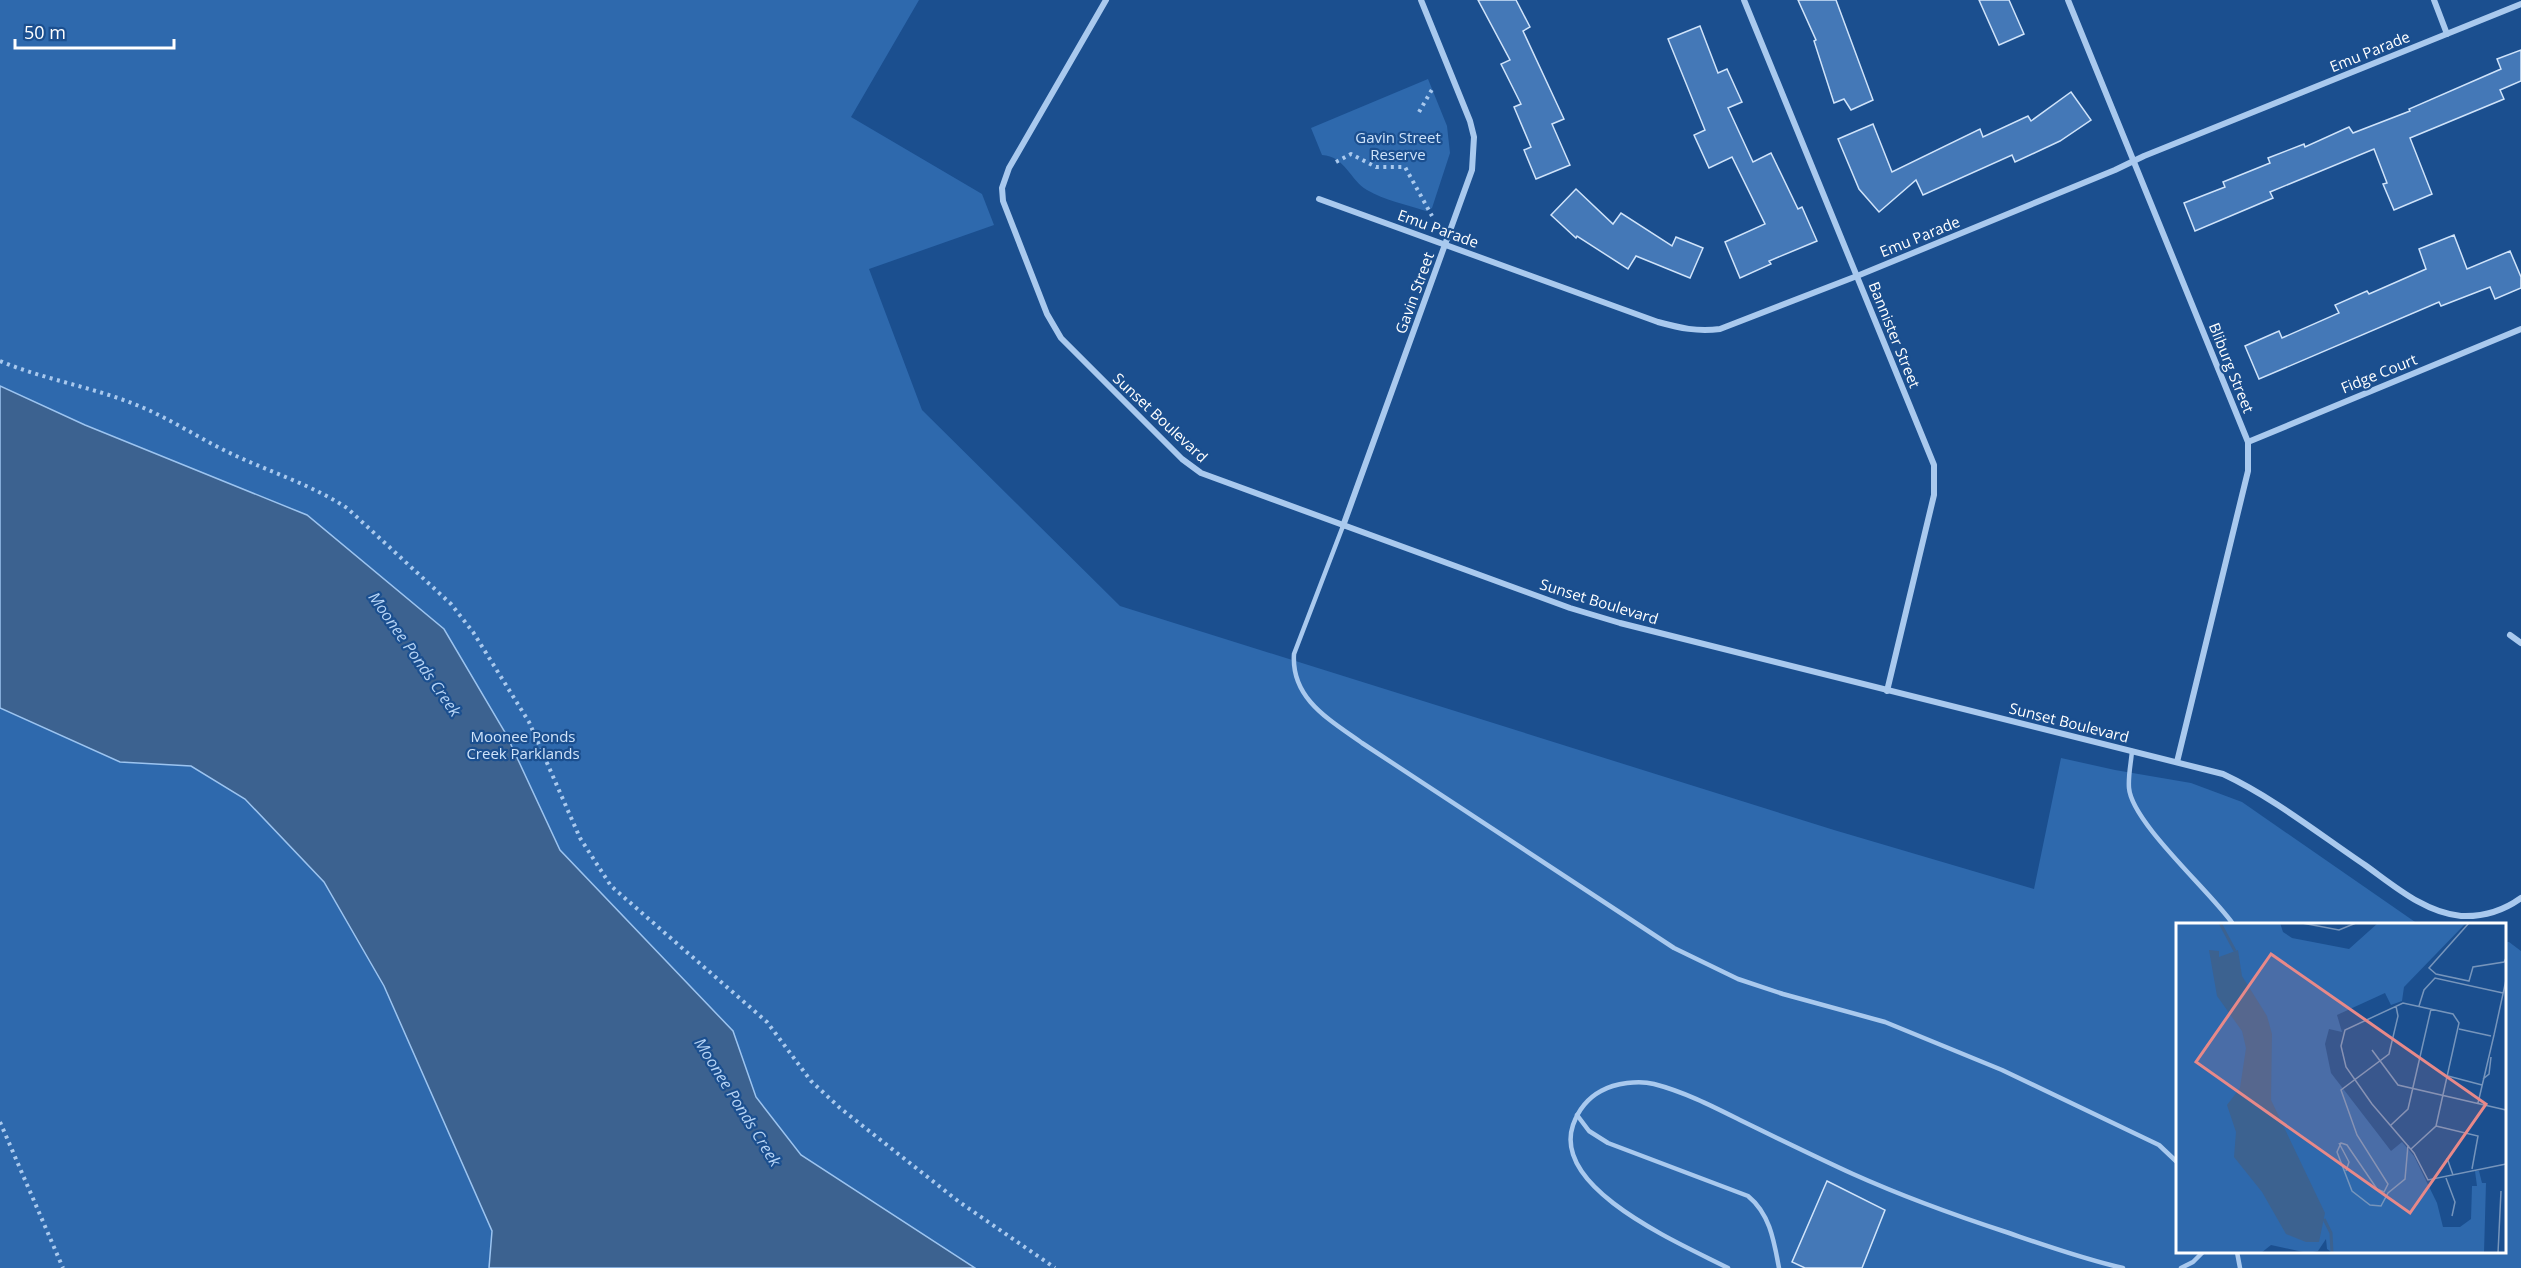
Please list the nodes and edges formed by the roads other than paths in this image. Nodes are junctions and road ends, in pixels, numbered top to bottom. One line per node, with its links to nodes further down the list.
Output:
1 (1106, 0): 14 (street, Sunset Boulevard)
2 (1422, 0): 10 (street, Gavin Street)
3 (1744, 0): 11 (street, Bannister Street)
4 (2068, 0): 8 (street, Bliburg Street)
5 (2434, 0): 7 (street)
6 (2521, 4): 7 (street, Emu Parade)
7 (2447, 34): 8 (street, Emu Parade)
8 (2133, 162): 11 (street, Emu Parade); 13 (street, Bliburg Street)
9 (1319, 199): 10 (street, Emu Parade)
10 (1445, 244): 11 (street, Emu Parade); 14 (street, Gavin Street)
11 (1857, 276): 17 (street, Bannister Street)
12 (2521, 329): 13 (street, Fidge Court)
13 (2248, 442): 19 (street, Bliburg Street)
14 (1343, 526): 17 (street, Sunset Boulevard); 23 (lane)
15 (2510, 635): 16 (street)
16 (2521, 643)
17 (1887, 691): 18 (street, Sunset Boulevard)
18 (2132, 750): 19 (street, Sunset Boulevard); 21 (lane)
19 (2177, 762): 20 (street, Sunset Boulevard)
20 (2521, 898)
21 (2232, 923)
22 (1577, 1115): 26 (lane); 27 (lane); 28 (lane)
23 (2176, 1161)
24 (2201, 1253): 29 (lane)
25 (2237, 1253): 30 (lane)
26 (1728, 1268)
27 (1779, 1268)
28 (2123, 1268)
29 (2181, 1268)
30 (2240, 1268)

